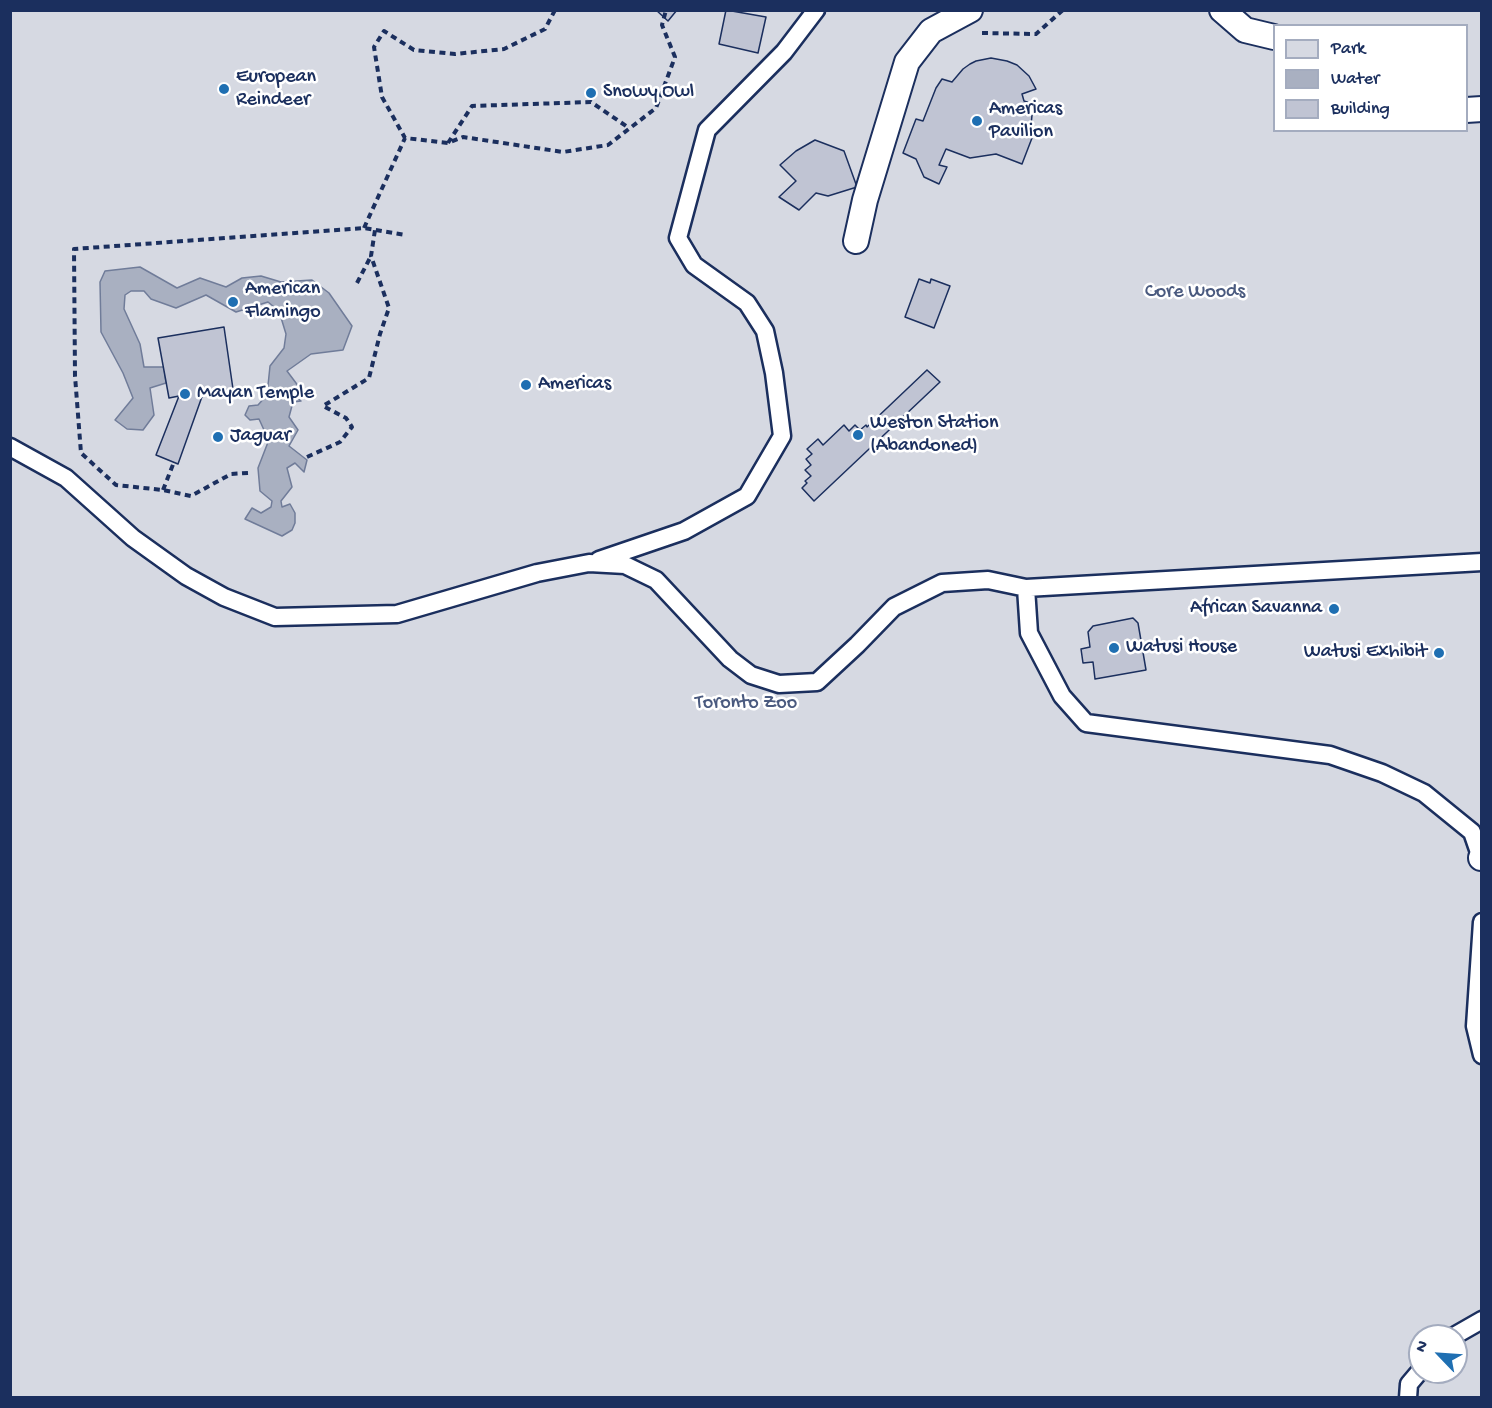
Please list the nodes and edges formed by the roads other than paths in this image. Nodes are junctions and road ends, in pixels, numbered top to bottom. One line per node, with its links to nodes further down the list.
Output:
1 (816, 10): 8 (lane)
2 (970, 10): 5 (street)
3 (1222, 10): 4 (street)
4 (1273, 37)
5 (856, 241)
6 (10, 447): 8 (lane)
7 (1482, 562): 9 (lane)
8 (590, 563): 9 (lane)
9 (1026, 588): 10 (lane)
10 (1481, 859)
11 (1482, 922): 12 (lane)
12 (1482, 1055)
13 (1482, 1320): 14 (lane)
14 (1468, 1328)

